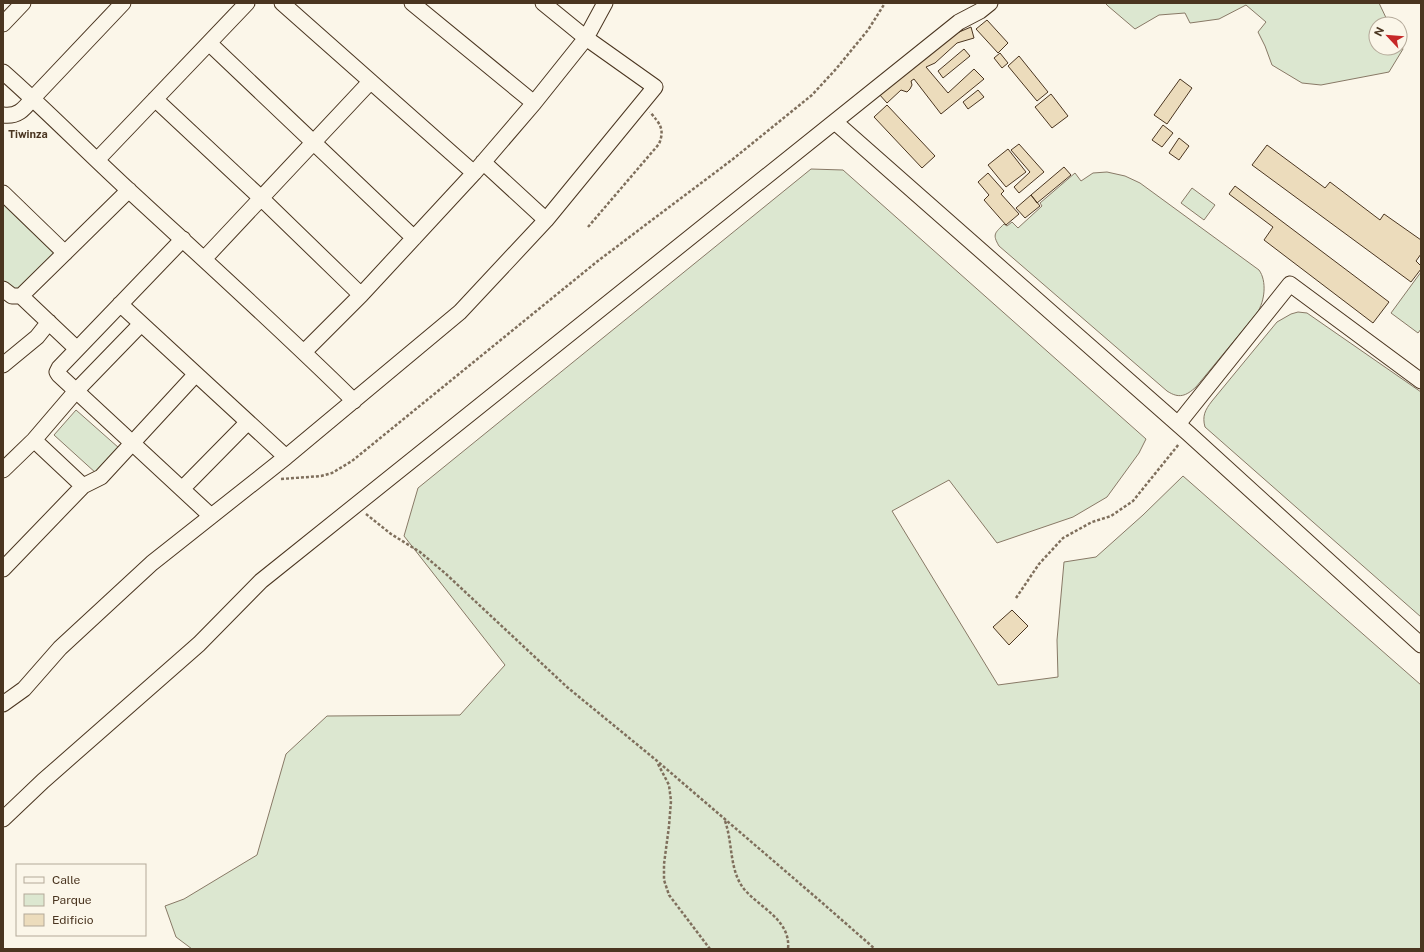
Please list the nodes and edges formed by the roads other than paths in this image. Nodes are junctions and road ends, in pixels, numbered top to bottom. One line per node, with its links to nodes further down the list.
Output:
1 (23, 3): 9 (street)
2 (124, 3): 14 (street)
3 (247, 3): 11 (street)
4 (282, 3): 13 (street)
5 (412, 3): 16 (street)
6 (543, 3): 10 (street)
7 (605, 3): 10 (street)
8 (990, 3): 18 (street)
9 (3, 24)
10 (586, 38): 16 (street); 25 (street)
11 (209, 43): 15 (street); 19 (street)
12 (3, 72): 14 (street)
13 (370, 82): 19 (street); 21 (street)
14 (33, 98): 17 (street); 20 (street)
15 (155, 99): 20 (street); 24 (street)
16 (534, 103): 21 (street)
17 (3, 114)
18 (835, 122): 44 (street); 55 (street)
19 (314, 142): 24 (street); 26 (street)
20 (97, 160): 22 (street)
21 (479, 167): 25 (street); 26 (street)
22 (129, 190): 27 (street); 28 (street)
23 (3, 193): 28 (street)
24 (261, 198): 29 (street); 31 (street)
25 (546, 220): 42 (street)
26 (414, 238): 31 (street)
27 (183, 239): 29 (street); 33 (street)
28 (65, 253): 32 (street)
29 (204, 259): 37 (street)
30 (3, 289): 32 (street)
31 (361, 295): 37 (street)
32 (20, 296): 34 (street)
33 (120, 304): 35 (street); 36 (street)
34 (49, 322): 36 (street); 38 (street)
35 (141, 324): 39 (street); 41 (street)
36 (77, 349): 41 (street)
37 (304, 352): 42 (street)
38 (3, 365)
39 (196, 374): 43 (street); 46 (street)
40 (1421, 381): 44 (street)
41 (76, 391): 45 (street); 46 (street)
42 (354, 402): 47 (street)
43 (248, 422): 47 (street); 50 (street)
44 (1183, 429): 53 (street)
45 (34, 440): 48 (street); 49 (street)
46 (132, 442): 49 (street); 50 (street)
47 (286, 457): 51 (street)
48 (3, 470)
49 (83, 486): 52 (street)
50 (182, 489): 51 (street)
51 (211, 516): 54 (street)
52 (3, 569)
53 (1421, 645)
54 (3, 704)
55 (3, 819)

